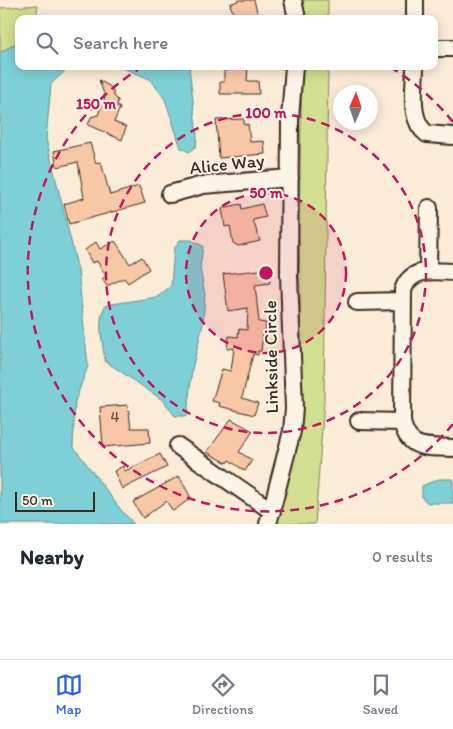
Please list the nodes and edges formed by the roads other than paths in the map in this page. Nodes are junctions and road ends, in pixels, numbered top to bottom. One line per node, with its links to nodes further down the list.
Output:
1 (293, 0): 3 (street)
2 (415, 0): 4 (street)
3 (296, 15)
4 (415, 15)
5 (438, 48): 6 (street)
6 (453, 48)
7 (294, 70): 10 (street, Linkside Circle)
8 (415, 70): 9 (street)
9 (453, 136)
10 (290, 178): 11 (street, Alice Way); 21 (street, Linkside Circle)
11 (170, 194)
12 (429, 208): 13 (street)
13 (428, 271): 14 (street); 15 (street)
14 (453, 272)
15 (403, 301): 16 (street); 18 (street)
16 (357, 302)
17 (359, 421): 18 (street)
18 (402, 422): 20 (street)
19 (178, 446): 21 (street)
20 (453, 448)
21 (270, 517)

